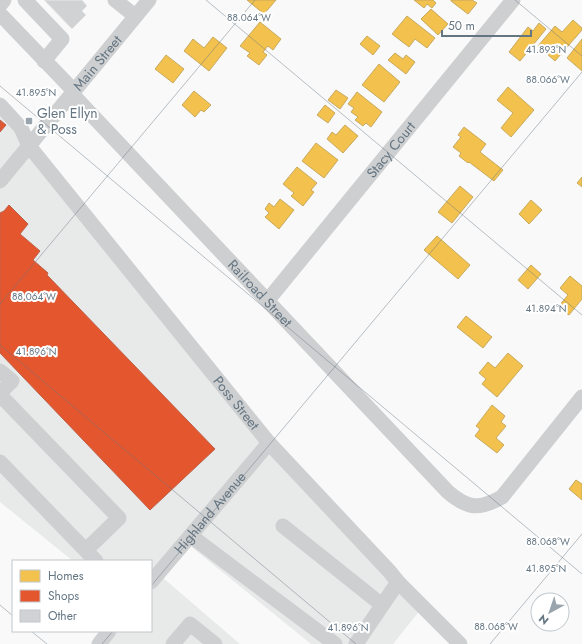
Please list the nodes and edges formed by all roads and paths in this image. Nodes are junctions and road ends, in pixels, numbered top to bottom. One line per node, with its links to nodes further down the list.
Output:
1 (4, 0): 6 (street)
2 (25, 0): 9 (street)
3 (115, 0): 8 (street)
4 (149, 0): 8 (street, Main Street)
5 (513, 0): 14 (street, Stacy Court)
6 (0, 5)
7 (0, 14): 9 (street, Railroad Street)
8 (136, 16): 10 (street, Main Street)
9 (44, 61): 10 (street, Railroad Street)
10 (73, 92): 12 (street, Main Street); 14 (street, Railroad Street)
11 (0, 105): 12 (street, Poss Street)
12 (29, 146): 13 (street, Main Street); 18 (street, Poss Street)
13 (0, 181)
14 (268, 300): 17 (street, Railroad Street)
15 (0, 371): 16 (street)
16 (0, 394): 22 (street)
17 (582, 398)
18 (269, 443): 21 (street, Highland Avenue); 24 (street, Poss Street)
19 (0, 462): 22 (street)
20 (283, 526): 25 (street)
21 (191, 536): 23 (street, Highland Avenue); 30 (street)
22 (91, 556)
23 (152, 581)
24 (398, 582): 25 (street); 32 (street, Poss Street)
25 (382, 605): 31 (street)
26 (109, 632): 27 (street)
27 (99, 644)
28 (173, 644): 29 (street)
29 (215, 644)
30 (335, 644)
31 (356, 644)
32 (460, 644)

